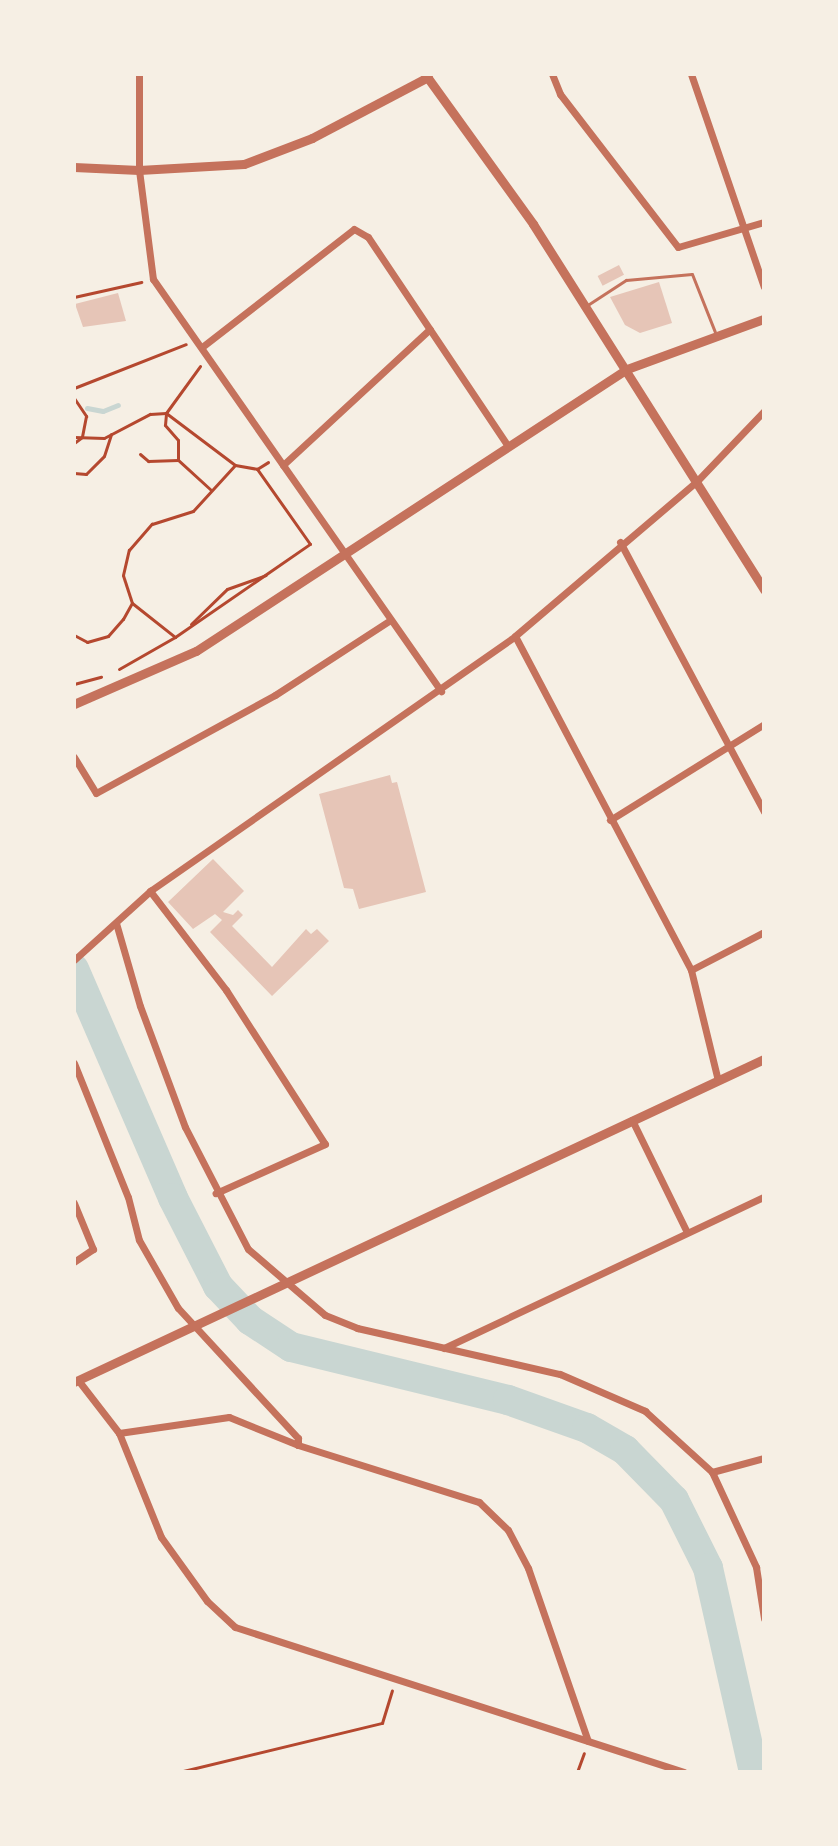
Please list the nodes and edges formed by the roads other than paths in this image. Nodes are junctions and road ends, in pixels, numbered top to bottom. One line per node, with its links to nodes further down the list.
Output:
1 (139, 74): 6 (street)
2 (552, 74): 8 (street)
3 (691, 74): 8 (street)
4 (429, 75): 6 (street); 10 (street)
5 (74, 167): 6 (street)
6 (139, 170): 14 (street)
7 (764, 222): 8 (street)
8 (744, 229): 9 (street)
9 (764, 287)
10 (586, 306): 13 (lane); 15 (street)
11 (764, 319): 13 (street)
12 (430, 329): 14 (street); 17 (street); 18 (street)
13 (716, 336): 15 (street)
14 (202, 347): 18 (street)
15 (627, 369): 17 (street); 19 (street)
16 (764, 411): 19 (street)
17 (507, 445): 21 (street)
18 (283, 465): 21 (street)
19 (698, 480): 20 (street); 22 (street)
20 (620, 542): 24 (street); 28 (street)
21 (344, 553): 23 (street); 26 (street)
22 (764, 590)
23 (389, 621): 25 (street); 29 (street)
24 (515, 636): 25 (street); 31 (street)
25 (441, 691): 32 (street)
26 (74, 704)
27 (764, 724): 28 (street)
28 (728, 745): 30 (street); 31 (street)
29 (74, 757)
30 (764, 812)
31 (610, 820): 36 (street)
32 (150, 891): 33 (street); 41 (street)
33 (116, 923): 35 (street); 41 (street)
34 (764, 932): 36 (street)
35 (74, 960)
36 (691, 970): 39 (street)
37 (764, 1059): 39 (street)
38 (74, 1063): 47 (street)
39 (718, 1081): 40 (street)
40 (632, 1120): 44 (street); 46 (street)
41 (216, 1193): 46 (street)
42 (764, 1197): 44 (street)
43 (74, 1203): 45 (street)
44 (686, 1230): 48 (street)
45 (74, 1262)
46 (289, 1283): 47 (street); 48 (street)
47 (195, 1326): 49 (street); 51 (street)
48 (444, 1348): 53 (street)
49 (76, 1381): 50 (street)
50 (119, 1433): 51 (street); 56 (street)
51 (298, 1445): 56 (street)
52 (764, 1458): 53 (street)
53 (712, 1472): 54 (street)
54 (760, 1566): 55 (street)
55 (764, 1618)
56 (588, 1741): 57 (street)
57 (684, 1772)

